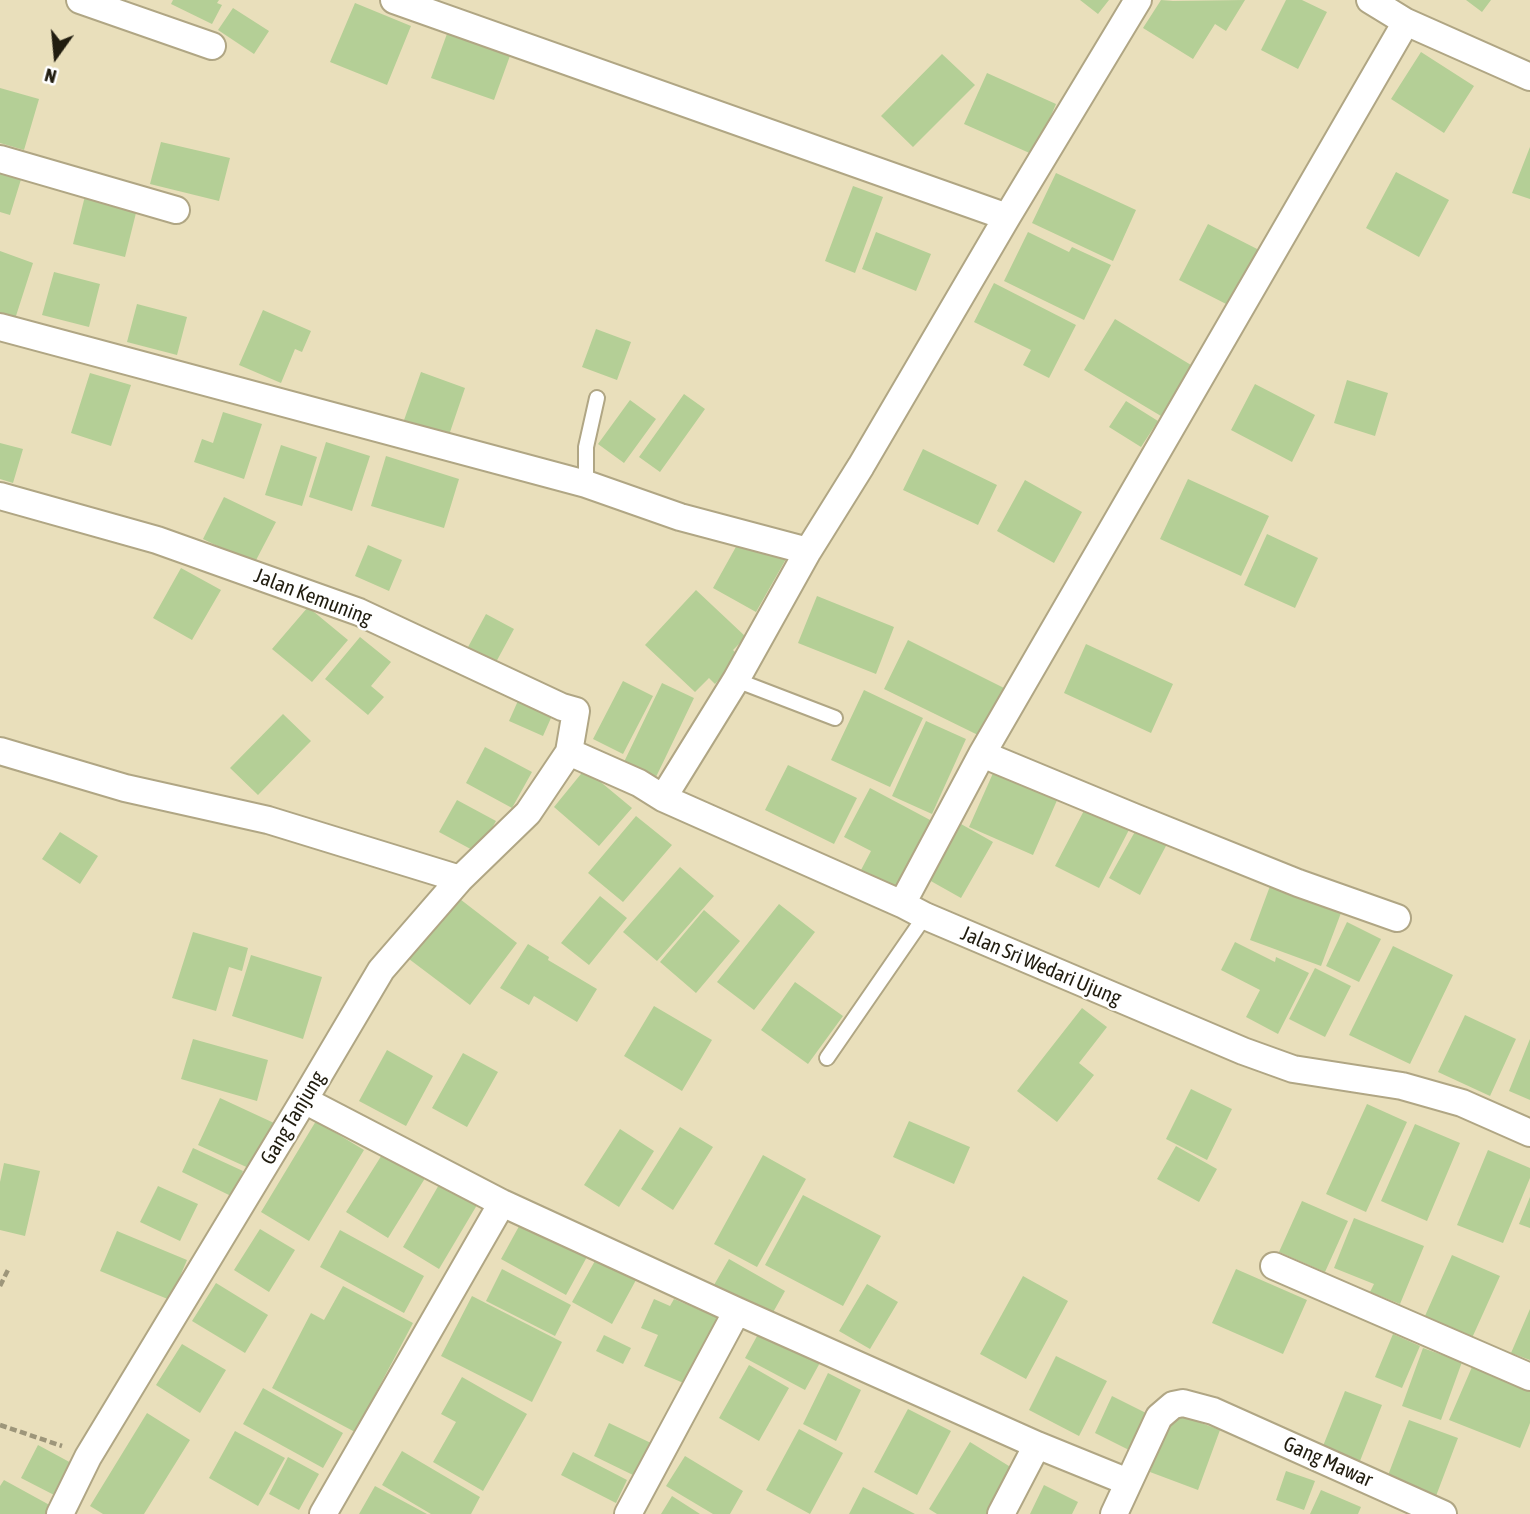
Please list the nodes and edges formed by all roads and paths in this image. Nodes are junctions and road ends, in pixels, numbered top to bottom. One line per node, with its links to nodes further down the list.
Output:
1 (80, 0): 6 (street)
2 (394, 0): 10 (street)
3 (1138, 0): 10 (street)
4 (1370, 0): 5 (street)
5 (1406, 22): 7 (street); 20 (street)
6 (212, 46)
7 (1530, 77)
8 (0, 159): 9 (street)
9 (176, 210)
10 (1007, 216): 15 (street)
11 (0, 327): 13 (street)
12 (597, 398): 13 (lane)
13 (586, 484): 15 (street)
14 (0, 496): 19 (street, Jalan Kemuning)
15 (808, 551): 16 (street)
16 (736, 680): 17 (lane); 21 (street)
17 (835, 718)
18 (0, 751): 22 (street)
19 (569, 752): 21 (street, Jalan Sri Wedari Ujung); 22 (street, Gang Tanjung)
20 (982, 754): 23 (street); 24 (street)
21 (663, 798): 23 (street, Jalan Sri Wedari Ujung)
22 (460, 879): 26 (street, Gang Tanjung)
23 (914, 910): 25 (lane); 27 (street, Jalan Sri Wedari Ujung)
24 (1397, 918)
25 (827, 1058)
26 (304, 1100): 28 (street); 36 (street, Gang Tanjung)
27 (1530, 1133)
28 (502, 1203): 32 (street); 39 (street)
29 (1274, 1266): 33 (street)
30 (8, 1270): 31 (path)
31 (0, 1286)
32 (737, 1311): 35 (street); 40 (street)
33 (1530, 1377)
34 (0, 1425): 36 (path)
35 (1037, 1445): 37 (street); 41 (street)
36 (88, 1457): 38 (street, Gang Tanjung)
37 (1128, 1482): 42 (street, Gang Mawar); 43 (street, Gang Mawar)
38 (60, 1514)
39 (323, 1514)
40 (628, 1514)
41 (1001, 1514)
42 (1114, 1514)
43 (1443, 1514)

